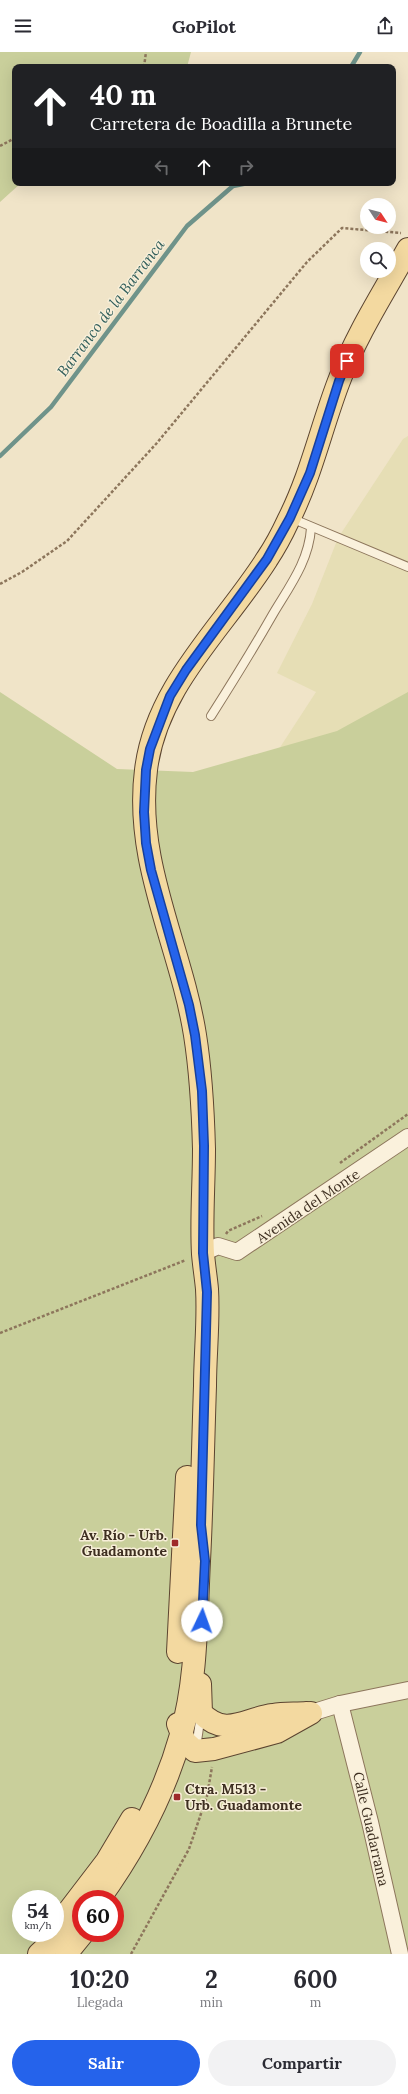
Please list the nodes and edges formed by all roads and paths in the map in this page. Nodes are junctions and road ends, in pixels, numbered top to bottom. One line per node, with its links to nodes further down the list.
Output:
1 (146, 52): 2 (path)
2 (144, 64)
3 (12, 140): 4 (path)
4 (0, 146)
5 (408, 234): 10 (path)
6 (408, 249): 7 (main road)
7 (290, 518): 8 (lane); 16 (main road)
8 (311, 528): 9 (lane); 11 (lane)
9 (408, 567)
10 (0, 584)
11 (211, 716)
12 (408, 1114): 14 (path)
13 (408, 1137): 16 (street, Avenida del Monte)
14 (335, 1166)
15 (269, 1212): 16 (path)
16 (210, 1249): 17 (path); 18 (main road); 19 (main road)
17 (0, 1333)
18 (189, 1452): 23 (main road); 28 (main road)
19 (201, 1525): 23 (main road); 23 (main road)
20 (408, 1690): 21 (street)
21 (340, 1704): 22 (street); 37 (street, Calle Guadarrama)
22 (311, 1713): 23 (main road)
23 (200, 1734): 24 (main road); 25 (main road); 26 (main road); 36 (path)
24 (92, 1890)
25 (104, 1890)
26 (114, 1890)
27 (72, 1916): 33 (main road)
28 (64, 1918)
29 (72, 1934): 34 (main road)
30 (45, 1942): 32 (main road)
31 (76, 1942): 35 (main road)
32 (35, 1954)
33 (39, 1954)
34 (56, 1954)
35 (66, 1954)
36 (131, 1954)
37 (400, 1954)

